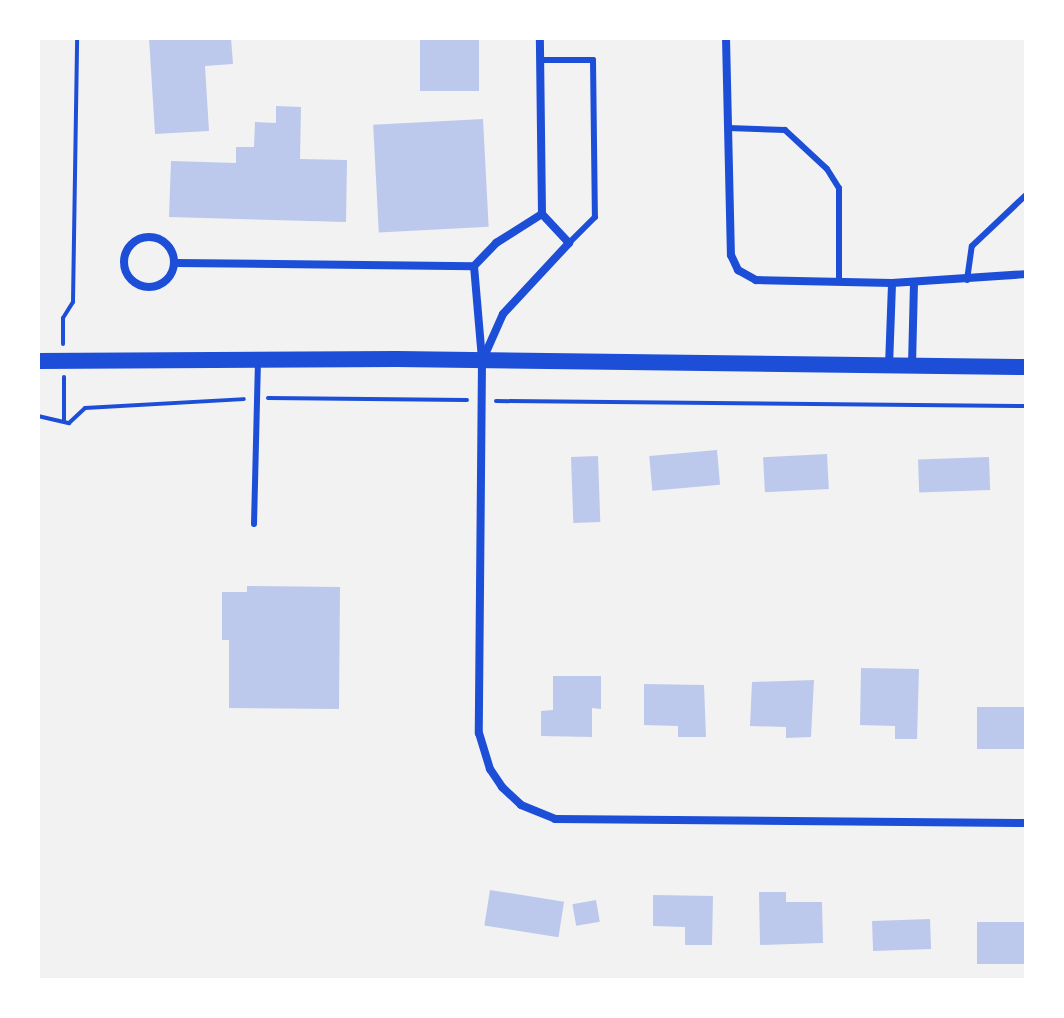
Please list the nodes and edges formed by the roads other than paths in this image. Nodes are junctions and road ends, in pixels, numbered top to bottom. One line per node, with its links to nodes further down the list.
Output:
1 (540, 38): 3 (street)
2 (726, 38): 4 (street)
3 (540, 60): 6 (street); 7 (lane)
4 (728, 128): 11 (lane); 11 (street)
5 (1026, 195): 12 (lane)
6 (542, 214): 7 (street); 9 (street)
7 (569, 243): 15 (street)
8 (175, 263): 8 (street); 9 (street)
9 (474, 266): 15 (street)
10 (1026, 274): 12 (street)
11 (839, 280): 14 (street)
12 (967, 280): 13 (street)
13 (914, 282): 14 (street); 19 (street)
14 (892, 283): 18 (street)
15 (482, 360): 17 (main road); 18 (main road); 22 (street)
16 (38, 361): 17 (main road)
17 (258, 361): 21 (lane)
18 (889, 366): 19 (main road)
19 (912, 366): 20 (main road)
20 (1026, 367)
21 (254, 524)
22 (1026, 823)

